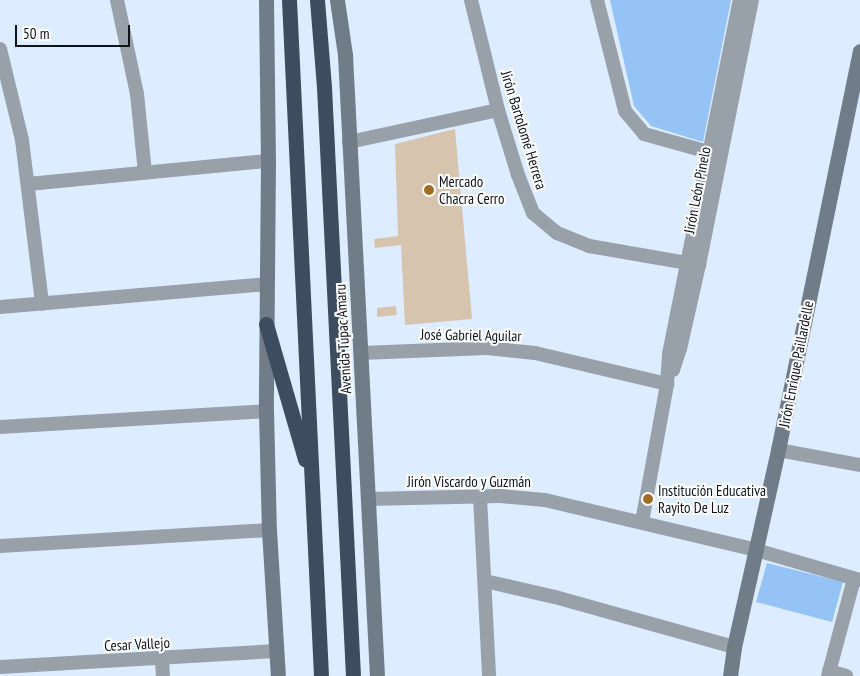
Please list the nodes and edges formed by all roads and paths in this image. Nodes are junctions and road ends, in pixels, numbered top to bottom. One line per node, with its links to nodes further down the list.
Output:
1 (117, 0): 16 (street)
2 (266, 0): 15 (main road)
3 (289, 0): 29 (highway)
4 (317, 0): 47 (highway, Avenida Túpac Amaru)
5 (337, 0): 13 (main road, Avenida Túpac Amaru)
6 (471, 0): 12 (street, Jirón Bartolomé Herrera)
7 (597, 0): 14 (street)
8 (740, 0): 14 (street, Jirón León Pinelo)
9 (752, 0): 14 (street, Jirón León Pinelo)
10 (0, 49): 17 (street)
11 (860, 51): 27 (main road, Jirón Enrique Paillardelle)
12 (498, 110): 13 (street); 18 (street, Jirón Bartolomé Herrera)
13 (349, 142): 23 (main road, Avenida Túpac Amaru)
14 (715, 154): 18 (street, Jirón León Pinelo)
15 (268, 161): 16 (street); 19 (main road)
16 (145, 172): 17 (street)
17 (28, 184): 20 (street)
18 (694, 264): 24 (street, Jirón León Pinelo)
19 (266, 284): 20 (street); 22 (main road)
20 (42, 304): 21 (street)
21 (0, 307)
22 (266, 324): 25 (main road); 29 (highway)
23 (361, 353): 24 (street, José Gabriel Aguilar); 31 (main road, Avenida Túpac Amaru)
24 (667, 384): 32 (street, Jirón León Pinelo)
25 (266, 411): 26 (street); 33 (main road)
26 (0, 426)
27 (778, 450): 28 (street); 35 (main road, Jirón Enrique Paillardelle)
28 (860, 465)
29 (312, 485): 46 (highway)
30 (480, 497): 31 (street, Jirón Viscardo y Guzmán); 32 (street, Jirón Viscardo y Guzmán); 37 (street)
31 (368, 498): 48 (main road, Avenida Túpac Amaru)
32 (642, 522): 35 (street, Jirón Viscardo y Guzmán)
33 (269, 530): 34 (street); 39 (main road)
34 (0, 546)
35 (756, 550): 36 (street, Jirón Viscardo y Guzmán); 38 (main road, Jirón Enrique Paillardelle)
36 (857, 579): 43 (street)
37 (485, 582): 38 (street); 49 (street)
38 (734, 647): 50 (main road, Jirón Enrique Paillardelle)
39 (276, 651): 40 (street, Cesar Vallejo); 45 (main road)
40 (162, 659): 42 (street, Cesar Vallejo); 44 (street)
41 (0, 667): 42 (street, Cesar Vallejo)
42 (44, 670)
43 (828, 674): 51 (street)
44 (163, 676)
45 (278, 676)
46 (321, 676)
47 (353, 676)
48 (377, 676)
49 (489, 676)
50 (730, 676)
51 (846, 676)

